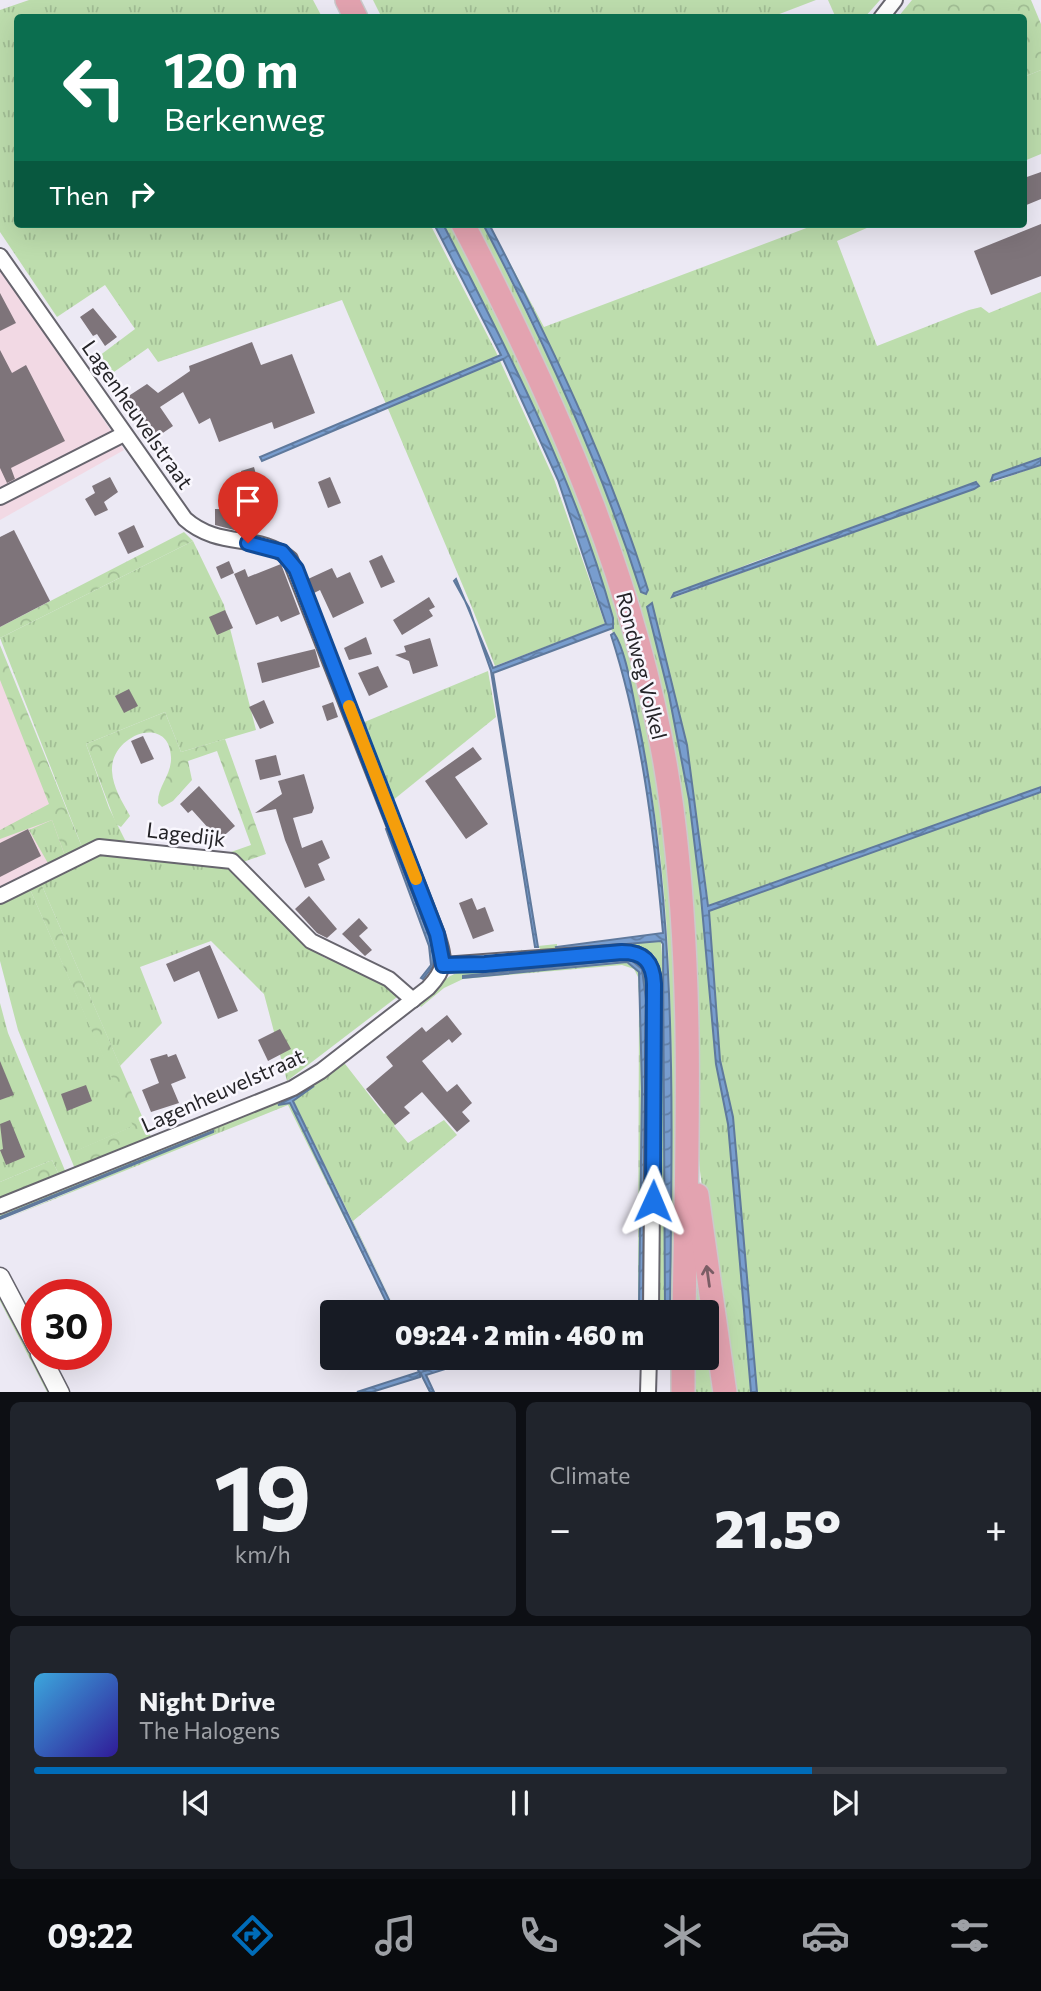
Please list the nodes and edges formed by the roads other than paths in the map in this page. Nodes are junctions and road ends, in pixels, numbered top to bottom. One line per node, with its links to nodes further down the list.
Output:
1 (895, 0): 2 (street)
2 (884, 14)
3 (465, 228): 10 (main road, Rondweg Volkel)
4 (0, 256): 5 (street, Lagenheuvelstraat)
5 (124, 434): 6 (street); 8 (street, Lagenheuvelstraat)
6 (0, 497)
7 (0, 896): 9 (street, Lagedijk)
8 (443, 965): 9 (street, Lagenheuvelstraat); 13 (street)
9 (413, 1000): 11 (street, Lagenheuvelstraat)
10 (689, 1140): 14 (main road, Rondweg Volkel); 22 (main road, Rondweg Volkel, one-way to 10)
11 (0, 1206)
12 (0, 1277): 15 (street)
13 (651, 1300)
14 (684, 1300)
15 (21, 1317)
16 (48, 1370): 19 (street)
17 (649, 1370): 20 (street)
18 (683, 1370): 21 (main road)
19 (60, 1392)
20 (648, 1392)
21 (682, 1392)
22 (724, 1392)

